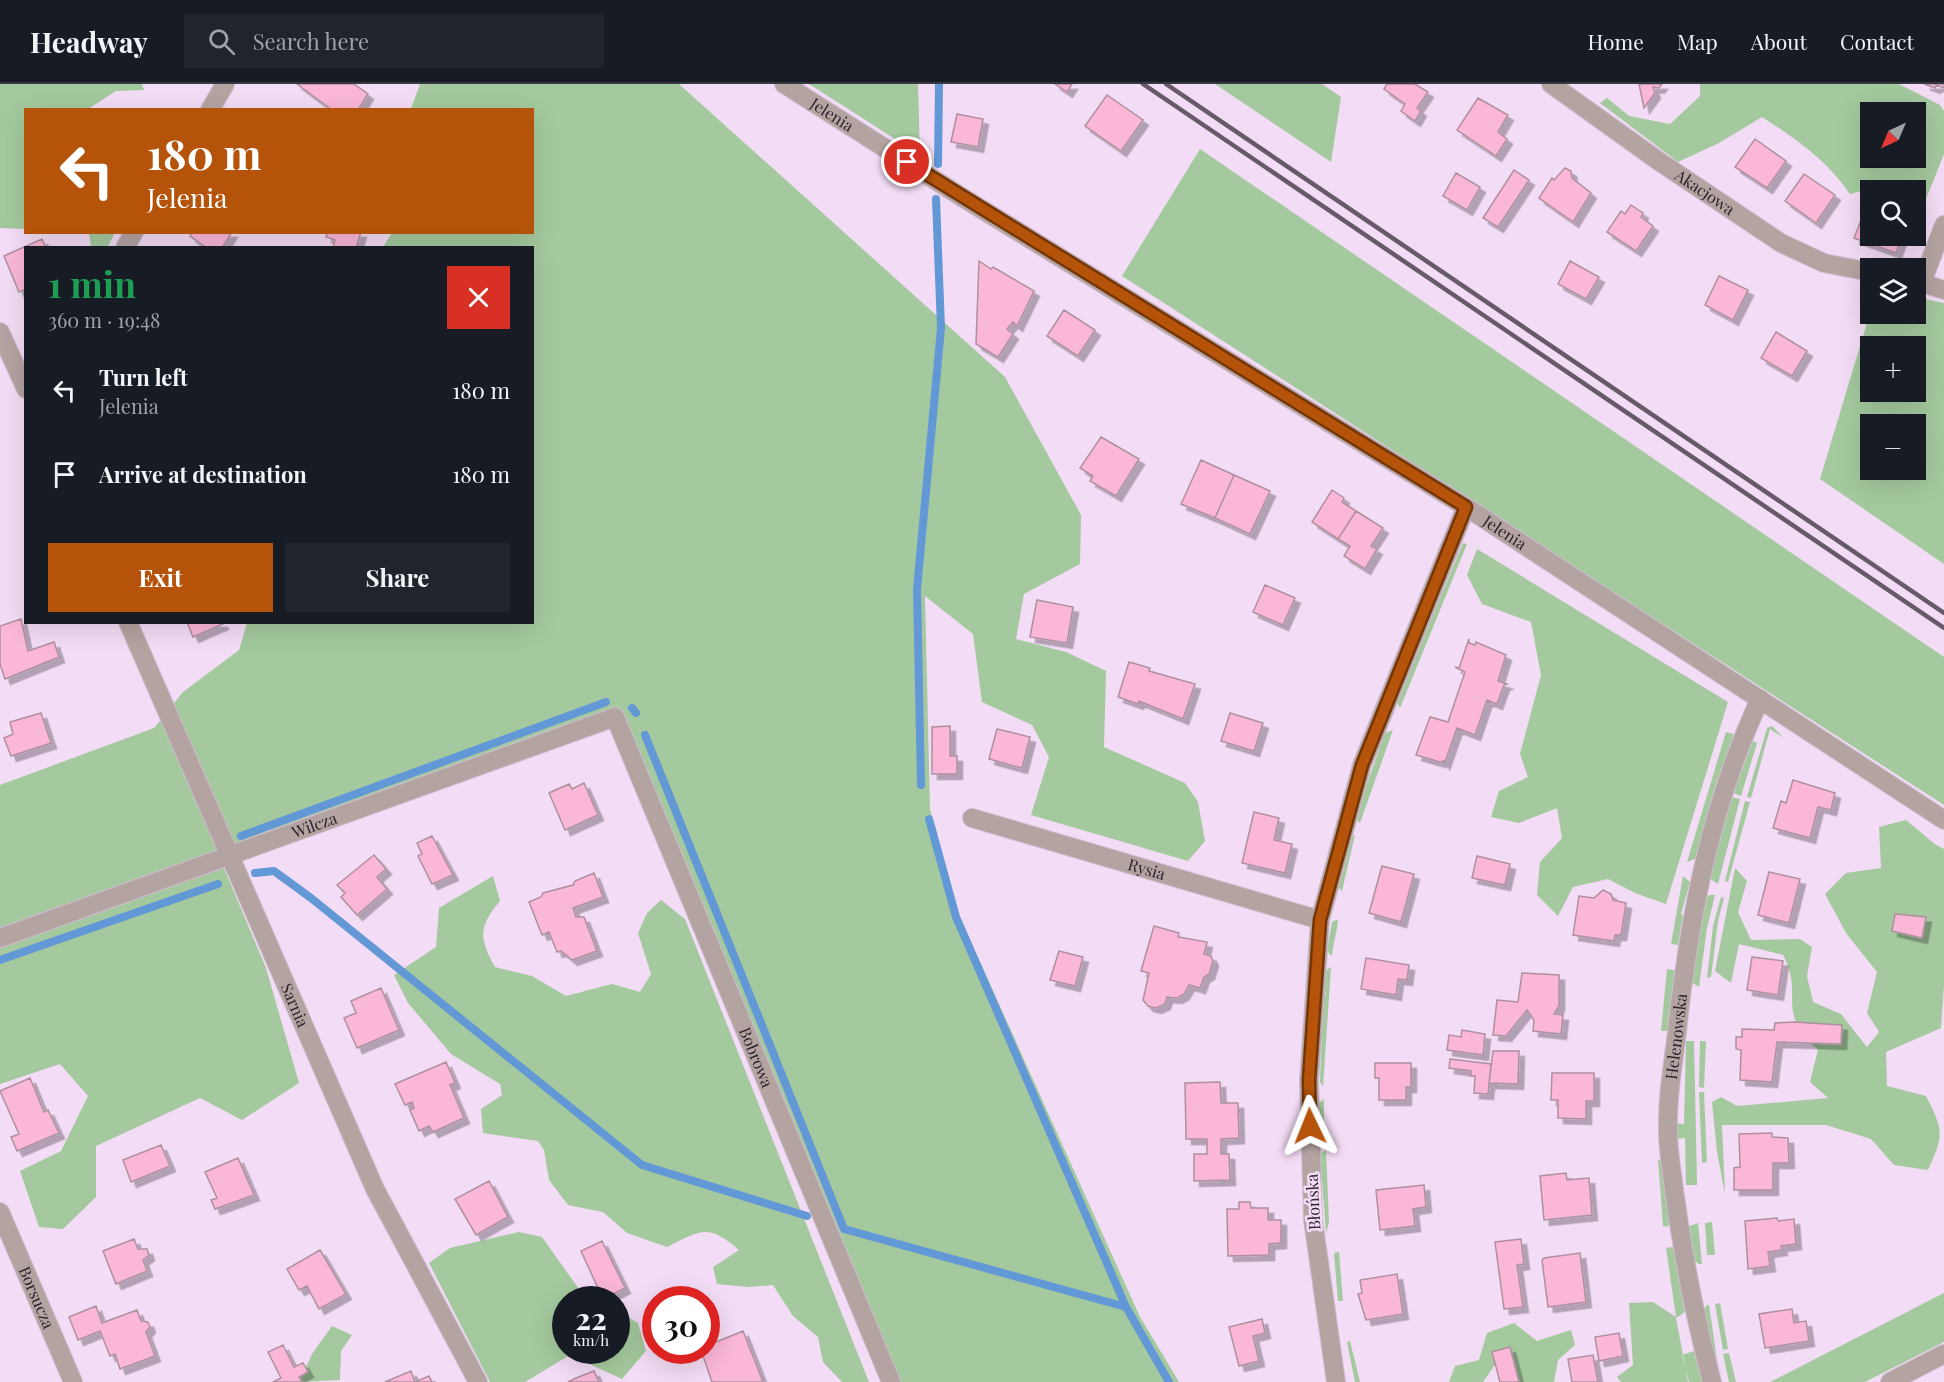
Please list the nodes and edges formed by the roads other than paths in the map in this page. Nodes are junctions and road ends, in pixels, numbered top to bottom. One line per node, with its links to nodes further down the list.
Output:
1 (225, 84): 4 (street)
2 (784, 84): 12 (street, Jelenia)
3 (1551, 84): 7 (street, Akacjowa)
4 (211, 108)
5 (1944, 225): 6 (street)
6 (1926, 265)
7 (1860, 270)
8 (1926, 284): 9 (street)
9 (1944, 290)
10 (0, 332): 11 (street)
11 (24, 385)
12 (1466, 507): 14 (street, Jelenia); 19 (street, Błońska)
13 (129, 624): 18 (street, Sarnia)
14 (1760, 699): 17 (street, Jelenia); 27 (street, Helenowska)
15 (621, 733): 18 (street, Wilcza); 25 (street, Bobrowa)
16 (972, 818): 19 (street, Rysia)
17 (1944, 820)
18 (230, 856): 20 (street, Wilcza); 24 (street, Sarnia)
19 (1320, 920): 26 (street, Błońska)
20 (0, 938)
21 (0, 1212): 23 (street, Borsucza)
22 (1944, 1354): 28 (street)
23 (73, 1382)
24 (478, 1382)
25 (891, 1382)
26 (1336, 1382)
27 (1712, 1382)
28 (1890, 1382)

